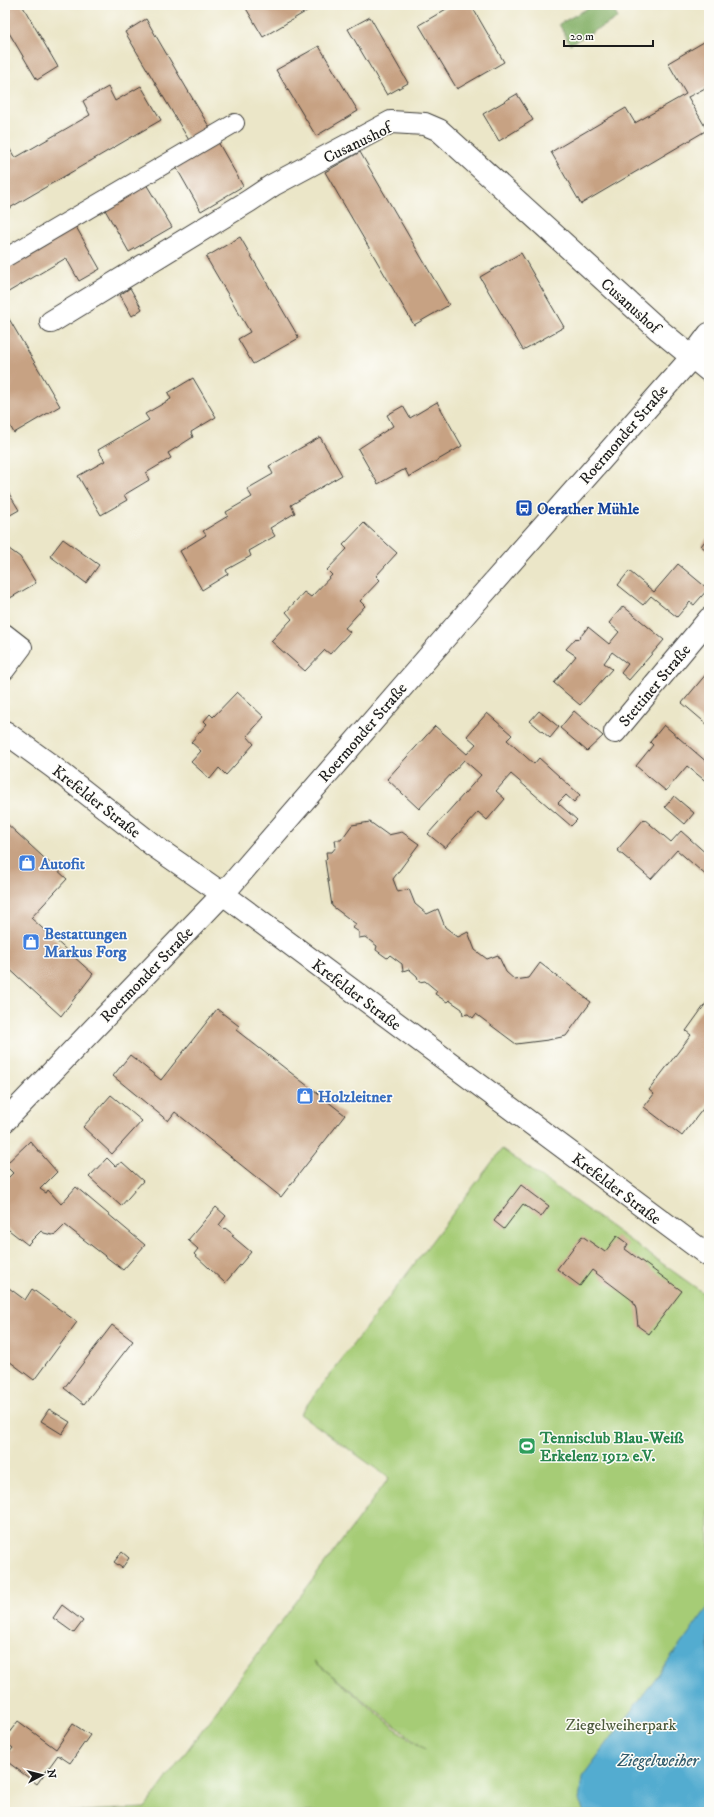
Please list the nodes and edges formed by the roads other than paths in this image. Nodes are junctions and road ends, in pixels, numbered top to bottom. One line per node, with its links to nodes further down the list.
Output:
1 (235, 123): 2 (lane)
2 (5, 258)
3 (51, 322): 5 (street, Cusanushof)
4 (709, 334): 5 (street, Roermonder Straße)
5 (692, 357): 6 (street, Cusanushof); 12 (street, Roermonder Straße)
6 (709, 371)
7 (709, 619): 11 (street, Stettiner Straße)
8 (5, 633): 9 (lane)
9 (5, 671)
10 (5, 732): 12 (street, Krefelder Straße)
11 (615, 732)
12 (223, 894): 13 (street, Roermonder Straße); 14 (street, Krefelder Straße)
13 (5, 1121)
14 (709, 1256)

